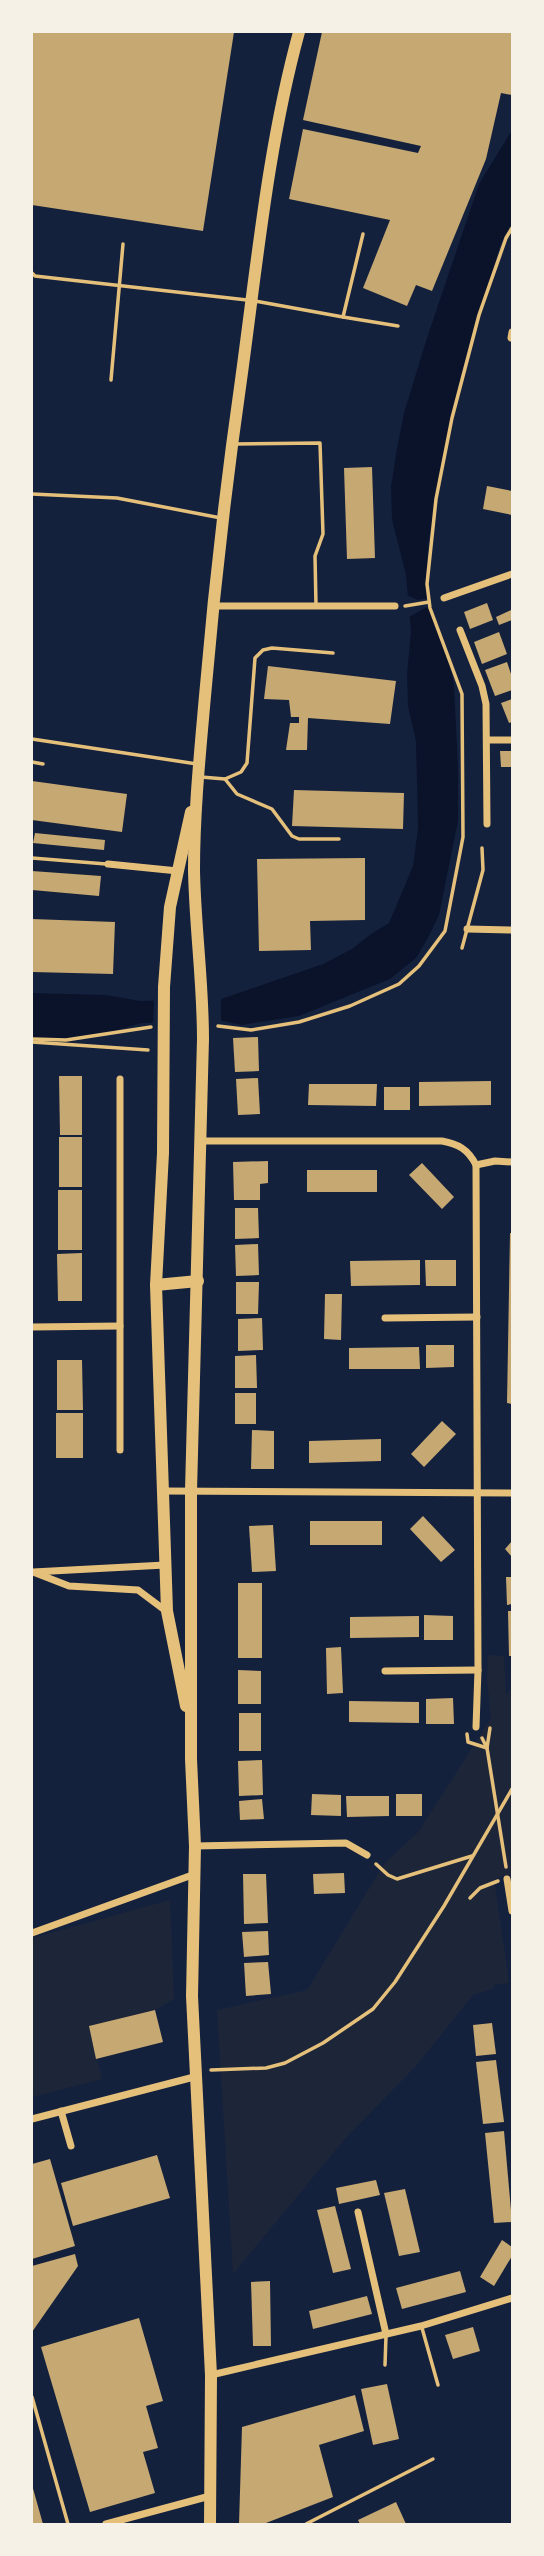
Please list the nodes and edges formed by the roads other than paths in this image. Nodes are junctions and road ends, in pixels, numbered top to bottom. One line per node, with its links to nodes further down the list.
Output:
1 (299, 32): 6 (main road)
2 (363, 234): 7 (lane)
3 (123, 244): 5 (lane)
4 (32, 273): 5 (lane)
5 (118, 285): 6 (lane); 9 (lane)
6 (252, 301): 7 (lane); 10 (main road)
7 (343, 317): 8 (lane)
8 (398, 326)
9 (111, 380)
10 (232, 444): 12 (main road); 16 (lane)
11 (32, 494): 12 (lane)
12 (223, 518): 15 (main road)
13 (513, 574): 14 (street)
14 (440, 600)
15 (214, 606): 16 (street); 25 (main road)
16 (316, 606): 17 (street)
17 (399, 606)
18 (460, 630): 21 (street)
19 (333, 653): 26 (lane)
20 (32, 738): 25 (lane)
21 (488, 740): 22 (street); 27 (street)
22 (513, 740)
23 (32, 762): 24 (lane)
24 (43, 764)
25 (199, 771): 26 (lane); 32 (main road); 33 (main road)
26 (225, 779): 28 (lane)
27 (487, 824)
28 (339, 839)
29 (482, 848): 34 (lane)
30 (32, 858): 31 (lane)
31 (108, 864): 33 (street)
32 (194, 869): 33 (main road); 38 (main road)
33 (178, 871): 42 (main road)
34 (467, 929): 35 (street); 36 (lane)
35 (513, 930)
36 (462, 948)
37 (120, 1079): 45 (street)
38 (201, 1141): 40 (street); 41 (main road)
39 (513, 1163): 40 (street)
40 (476, 1164): 43 (street)
41 (198, 1281): 42 (main road); 49 (main road)
42 (156, 1284): 48 (main road)
43 (477, 1317): 44 (street); 51 (street)
44 (385, 1318)
45 (120, 1326): 46 (street); 47 (street)
46 (32, 1327)
47 (120, 1450)
48 (163, 1491): 49 (street); 52 (main road)
49 (191, 1491): 51 (street); 58 (main road)
50 (513, 1493): 51 (street)
51 (478, 1494): 55 (street)
52 (165, 1565): 53 (street); 54 (main road)
53 (32, 1572): 54 (street)
54 (167, 1611): 58 (main road)
55 (478, 1670): 56 (street); 57 (street)
56 (385, 1671)
57 (476, 1727)
58 (191, 1732): 59 (main road)
59 (195, 1846): 60 (street); 61 (main road)
60 (367, 1855)
61 (195, 1874): 64 (street); 65 (main road)
62 (507, 1879): 63 (street)
63 (513, 1911)
64 (32, 1933)
65 (194, 2073): 66 (street); 74 (main road)
66 (61, 2110): 67 (street); 68 (street)
67 (32, 2119)
68 (71, 2146)
69 (358, 2211): 72 (street)
70 (513, 2298): 71 (street)
71 (421, 2326): 72 (street); 75 (lane)
72 (386, 2334): 73 (lane); 74 (street)
73 (385, 2365)
74 (211, 2375): 78 (main road)
75 (438, 2385)
76 (32, 2397): 79 (lane)
77 (433, 2459): 82 (lane)
78 (211, 2496): 80 (street); 81 (main road)
79 (68, 2525)
80 (106, 2525)
81 (210, 2525)
82 (306, 2525)

